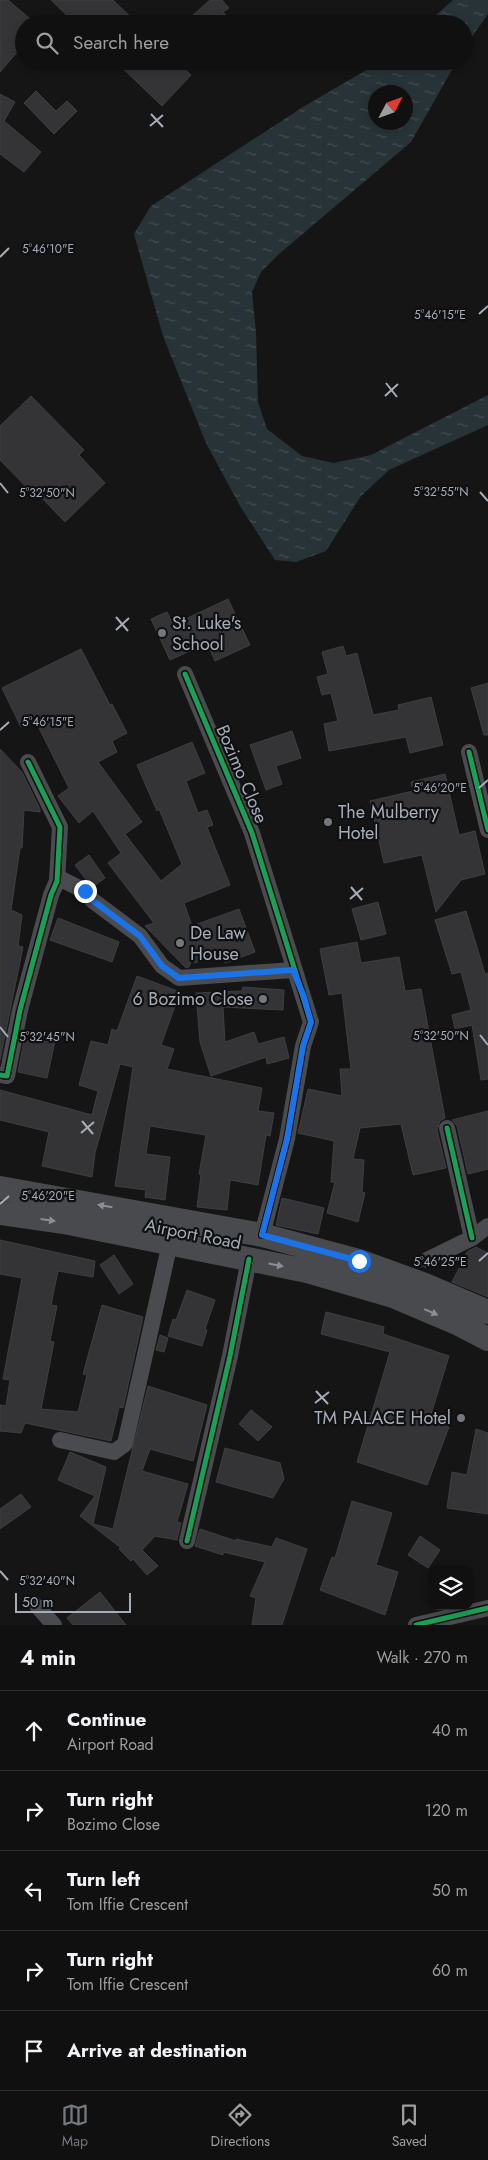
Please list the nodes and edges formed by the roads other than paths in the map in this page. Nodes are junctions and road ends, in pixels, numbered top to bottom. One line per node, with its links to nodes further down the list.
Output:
1 (185, 674): 6 (street, Bozimo Close)
2 (469, 752): 4 (street)
3 (28, 762): 5 (street)
4 (488, 830)
5 (57, 882): 6 (street); 7 (street)
6 (293, 970): 13 (street, Bozimo Close)
7 (0, 1075)
8 (447, 1128): 15 (street)
9 (0, 1188): 10 (main road, Airport Road, one-way to 9)
10 (141, 1212): 13 (main road, Airport Road); 14 (main road)
11 (0, 1213): 14 (main road, Airport Road, one-way to 14)
12 (488, 1226): 15 (street)
13 (262, 1235): 19 (main road, Airport Road)
14 (137, 1237): 16 (main road, Airport Road)
15 (472, 1238): 18 (street)
16 (170, 1243): 17 (main road, Airport Road); 21 (street)
17 (249, 1259): 20 (main road, Airport Road, one-way to 20); 22 (street)
18 (427, 1260)
19 (488, 1312)
20 (488, 1338)
21 (60, 1440)
22 (187, 1541)
23 (38, 1607): 25 (street)
24 (488, 1608): 26 (street)
25 (54, 1625)
26 (416, 1625)

